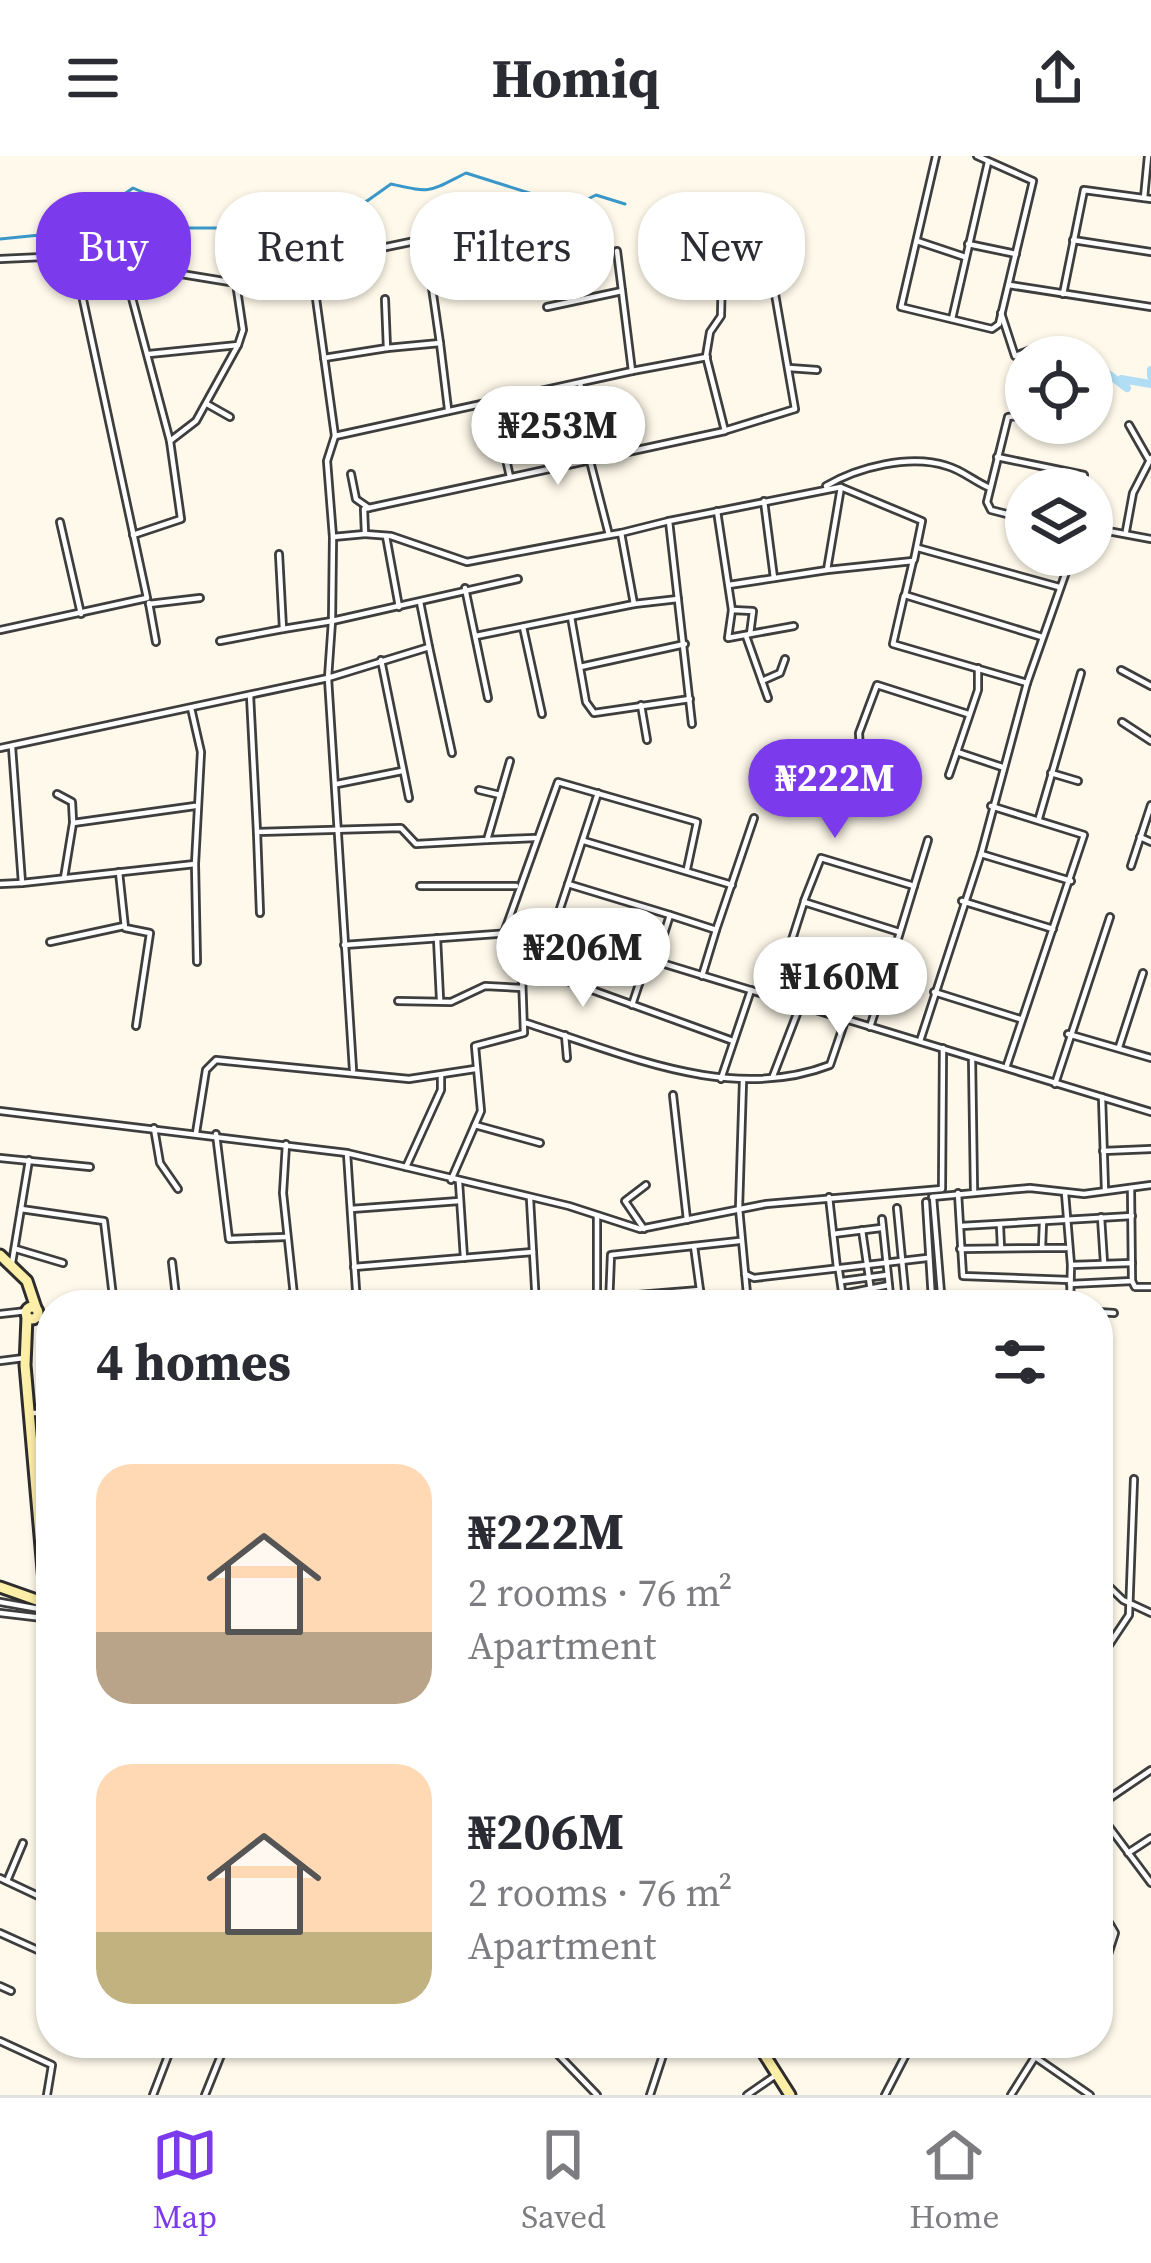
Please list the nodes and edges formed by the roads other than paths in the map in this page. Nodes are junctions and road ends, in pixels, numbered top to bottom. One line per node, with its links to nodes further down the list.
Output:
1 (936, 156): 7 (street)
2 (977, 156): 4 (street)
3 (1148, 156): 5 (street)
4 (988, 161): 8 (street); 11 (street)
5 (1148, 198): 6 (street)
6 (1073, 239): 10 (street); 18 (street)
7 (916, 242): 13 (street); 27 (street)
8 (968, 244): 11 (street); 13 (street)
9 (617, 251): 17 (street)
10 (1151, 252)
11 (1016, 254): 16 (street)
12 (36, 257): 14 (street)
13 (965, 257): 27 (street)
14 (0, 259)
15 (191, 275): 30 (street)
16 (1009, 285): 18 (street); 26 (street)
17 (622, 291): 24 (street); 37 (street)
18 (1063, 294): 25 (street)
19 (83, 300): 67 (street)
20 (133, 300): 32 (street)
21 (385, 300): 31 (street)
22 (723, 300): 33 (street)
23 (777, 300): 35 (street)
24 (547, 307)
25 (1151, 307)
26 (1001, 313): 27 (street); 28 (street)
27 (952, 319)
28 (1009, 336)
29 (440, 344): 31 (street); 34 (street); 41 (street)
30 (238, 345): 32 (street); 40 (street)
31 (387, 348): 34 (street)
32 (149, 354): 47 (street)
33 (707, 357): 37 (street); 45 (street)
34 (325, 358): 46 (street)
35 (789, 368): 36 (street); 45 (street)
36 (817, 370)
37 (632, 371): 38 (street)
38 (580, 383): 39 (street); 50 (street)
39 (493, 401): 41 (street); 53 (street)
40 (207, 404): 42 (street); 47 (street)
41 (448, 409): 46 (street)
42 (230, 417)
43 (1129, 425): 49 (street)
44 (1005, 428): 48 (street)
45 (725, 431): 50 (street)
46 (335, 436): 70 (street)
47 (170, 441): 67 (street)
48 (997, 458): 51 (street); 56 (street)
49 (1150, 459): 64 (street)
50 (593, 460): 53 (street); 68 (street)
51 (1045, 468)
52 (351, 474): 58 (street)
53 (510, 477): 58 (street)
54 (824, 488): 55 (street); 56 (street); 57 (street)
55 (843, 488): 72 (street); 75 (street)
56 (990, 488): 60 (street)
57 (764, 501): 59 (street); 77 (street)
58 (369, 508): 66 (street)
59 (717, 511): 61 (street); 79 (street)
60 (1005, 514)
61 (669, 521): 65 (street); 84 (street)
62 (60, 523): 90 (street)
63 (1113, 530): 64 (street)
64 (1126, 531): 71 (street)
65 (621, 532): 68 (street); 87 (street)
66 (365, 534): 69 (street); 70 (street)
67 (134, 535): 85 (street)
68 (610, 535): 69 (street)
69 (386, 536): 88 (street)
70 (333, 537): 92 (street)
71 (1151, 539)
72 (918, 548): 74 (street); 80 (street)
73 (279, 554): 95 (street)
74 (914, 561): 75 (street); 82 (street)
75 (827, 570): 77 (street)
76 (1063, 576): 80 (street)
77 (774, 578): 79 (street)
78 (518, 579): 81 (street)
79 (729, 585): 89 (street)
80 (1059, 586): 99 (street)
81 (465, 588): 86 (street); 98 (street)
82 (906, 590): 99 (street); 107 (street)
83 (200, 598): 85 (street)
84 (678, 599): 87 (street); 102 (street)
85 (148, 601): 90 (street); 101 (street)
86 (420, 602): 88 (street); 103 (street)
87 (634, 604): 91 (street)
88 (399, 607): 92 (street)
89 (732, 610): 97 (street); 97 (street)
90 (82, 614): 96 (street)
91 (572, 617): 94 (street); 106 (street)
92 (332, 621): 95 (street); 110 (street)
93 (794, 626): 97 (street)
94 (524, 627): 98 (street); 121 (street)
95 (283, 629): 100 (street)
96 (0, 630)
97 (747, 635): 111 (street)
98 (476, 636): 115 (street)
99 (1042, 637): 112 (street)
100 (220, 641)
101 (156, 642)
102 (685, 644): 106 (street); 117 (street)
103 (429, 647): 105 (street); 130 (street)
104 (785, 658): 111 (street)
105 (381, 660): 110 (street); 133 (street)
106 (580, 667): 118 (street)
107 (978, 668): 112 (street); 120 (street)
108 (1121, 670): 113 (street)
109 (1081, 673): 134 (street)
110 (328, 678): 114 (street); 137 (street)
111 (762, 682): 116 (street)
112 (1028, 682): 132 (street)
113 (1151, 686)
114 (250, 695): 119 (street); 149 (street)
115 (488, 698)
116 (768, 698)
117 (690, 699): 118 (street); 123 (street)
118 (641, 705): 124 (street)
119 (190, 708): 126 (street); 144 (street)
120 (968, 714): 128 (street); 129 (street)
121 (542, 715)
122 (1122, 722): 125 (street)
123 (692, 724)
124 (647, 740)
125 (1151, 741)
126 (12, 747): 127 (street); 164 (street)
127 (0, 748)
128 (860, 751)
129 (957, 752): 132 (street); 135 (street)
130 (452, 753)
131 (510, 761): 141 (street)
132 (1003, 767): 145 (street)
133 (402, 771): 137 (street); 142 (street)
134 (1051, 773): 136 (street); 147 (street)
135 (949, 775)
136 (1078, 781)
137 (335, 784): 150 (street)
138 (479, 790): 141 (street)
139 (598, 793): 152 (street); 155 (street); 160 (street)
140 (57, 794): 148 (street)
141 (500, 795): 153 (street)
142 (409, 798)
143 (1151, 805): 151 (street)
144 (196, 806): 148 (street); 158 (street)
145 (991, 806): 147 (street); 157 (street)
146 (754, 818): 167 (street)
147 (1039, 818): 163 (street)
148 (73, 823): 162 (street)
149 (257, 832): 150 (street); 173 (street)
150 (336, 833): 153 (street); 185 (street)
151 (1140, 837): 156 (street); 159 (street)
152 (536, 838): 153 (street); 169 (street)
153 (487, 840)
154 (928, 840): 170 (street)
155 (584, 841): 160 (street); 166 (street)
156 (1151, 842)
157 (981, 854): 163 (street); 171 (street)
158 (195, 864): 161 (street); 188 (street)
159 (1131, 866)
160 (687, 869): 167 (street)
161 (119, 872): 162 (street); 176 (street)
162 (64, 878): 164 (street)
163 (1071, 880): 177 (street)
164 (22, 883): 165 (street)
165 (0, 884)
166 (568, 884): 174 (street); 180 (street)
167 (732, 885): 181 (street)
168 (420, 886): 169 (street)
169 (518, 886): 178 (street)
170 (914, 886): 172 (street); 182 (street)
171 (962, 901): 177 (street); 195 (street)
172 (804, 902): 182 (street); 186 (street)
173 (260, 913)
174 (670, 915): 181 (street); 187 (street)
175 (1110, 917): 206 (street)
176 (124, 926): 184 (street); 204 (street)
177 (1053, 929): 202 (street)
178 (505, 930): 179 (street); 183 (street)
179 (518, 930): 180 (street); 190 (street)
180 (553, 930): 187 (street)
181 (716, 930): 191 (street)
182 (899, 932): 192 (street)
183 (436, 937): 185 (street); 197 (street)
184 (50, 942)
185 (344, 945): 217 (street)
186 (789, 950): 192 (street); 196 (street)
187 (651, 961): 191 (street); 199 (street)
188 (197, 962)
189 (1143, 973): 210 (street)
190 (522, 975): 193 (street); 199 (street)
191 (702, 976): 194 (street)
192 (886, 978): 205 (street)
193 (522, 988): 197 (street); 203 (street)
194 (751, 990): 196 (street); 208 (street)
195 (934, 992): 202 (street); 209 (street)
196 (774, 997): 200 (street)
197 (440, 999): 198 (street)
198 (398, 1001)
199 (632, 1005): 208 (street)
200 (800, 1006): 201 (street); 219 (street)
201 (845, 1020): 205 (street); 219 (street)
202 (1022, 1020): 215 (street)
203 (526, 1023): 207 (street); 216 (street)
204 (136, 1026)
205 (870, 1027): 209 (street)
206 (1069, 1034): 210 (street); 222 (street)
207 (565, 1035): 213 (street); 220 (street)
208 (733, 1041): 220 (street)
209 (920, 1041): 211 (street)
210 (1119, 1047): 214 (street)
211 (943, 1048): 212 (street); 250 (street)
212 (972, 1056): 215 (street); 246 (street)
213 (568, 1058)
214 (1151, 1058)
215 (1006, 1066): 222 (street)
216 (476, 1069): 218 (street); 228 (street)
217 (353, 1070): 218 (street); 230 (street)
218 (441, 1076): 240 (street)
219 (773, 1076): 221 (street)
220 (721, 1079): 221 (street)
221 (743, 1081): 255 (street)
222 (1054, 1084): 224 (street)
223 (673, 1094): 264 (street)
224 (1102, 1097): 226 (street); 235 (street)
225 (1151, 1100): 226 (street)
226 (1149, 1111)
227 (0, 1112): 229 (street)
228 (475, 1125): 233 (street); 241 (street)
229 (154, 1128): 230 (street); 245 (street)
230 (196, 1133): 231 (street)
231 (216, 1133): 232 (street); 272 (street)
232 (286, 1143): 236 (street); 272 (street)
233 (540, 1143)
234 (1151, 1149): 235 (street)
235 (1103, 1150): 247 (street)
236 (347, 1153): 240 (street); 258 (street)
237 (0, 1158): 238 (street)
238 (29, 1160): 239 (street); 257 (street)
239 (90, 1167)
240 (406, 1167): 241 (street)
241 (455, 1181): 252 (street); 253 (street)
242 (646, 1185): 269 (street)
243 (1151, 1185): 244 (street)
244 (1131, 1186): 247 (street); 261 (street)
245 (178, 1190)
246 (974, 1190): 248 (street); 249 (street)
247 (1105, 1190): 248 (street)
248 (1065, 1191): 263 (street)
249 (958, 1192): 250 (street); 266 (street)
250 (932, 1194): 251 (street); 318 (street)
251 (829, 1197): 255 (street); 271 (street)
252 (530, 1199): 259 (street); 280 (street)
253 (459, 1201): 258 (street); 282 (street)
254 (926, 1202): 281 (street)
255 (739, 1208): 264 (street); 273 (street)
256 (897, 1208): 284 (street)
257 (21, 1209): 279 (street); 305 (street)
258 (350, 1209): 292 (street)
259 (597, 1216): 269 (street); 310 (street)
260 (1101, 1216): 261 (street); 263 (street); 287 (street)
261 (1132, 1216): 288 (street)
262 (882, 1219): 268 (street)
263 (1064, 1219): 265 (street); 275 (street)
264 (688, 1220): 269 (street)
265 (1042, 1221): 267 (street); 276 (street)
266 (961, 1226): 267 (street); 277 (street)
267 (1000, 1226): 278 (street)
268 (883, 1228): 270 (street); 286 (street)
269 (644, 1229)
270 (862, 1230): 271 (street); 290 (street)
271 (833, 1234): 293 (street)
272 (286, 1237): 307 (street)
273 (740, 1241): 274 (street); 294 (street)
274 (694, 1246): 311 (street); 312 (street)
275 (1067, 1247): 276 (street); 291 (street)
276 (1042, 1248): 278 (street)
277 (960, 1249): 278 (street); 300 (street)
278 (1001, 1249)
279 (16, 1250): 283 (street); 289 (street)
280 (533, 1252): 282 (street); 309 (street)
281 (929, 1257): 284 (street); 317 (street)
282 (464, 1258): 292 (street)
283 (4, 1260): 320 (street)
284 (902, 1260): 286 (street); 316 (street)
285 (172, 1262): 306 (street)
286 (886, 1263): 290 (street); 295 (street)
287 (1104, 1263): 288 (street); 291 (street)
288 (1132, 1263): 299 (street)
289 (63, 1264)
290 (867, 1265): 293 (street); 296 (street)
291 (1070, 1265): 300 (street)
292 (354, 1267): 308 (street)
293 (838, 1270): 297 (street); 298 (street)
294 (745, 1274): 297 (street); 303 (street)
295 (887, 1275): 296 (street); 301 (street)
296 (869, 1277): 298 (street); 304 (street)
297 (754, 1278): 303 (street)
298 (842, 1281): 313 (street)
299 (1132, 1281): 300 (street); 302 (street)
300 (1070, 1282): 319 (street)
301 (889, 1286): 304 (street); 315 (street)
302 (1151, 1287)
303 (746, 1288)
304 (870, 1288): 314 (street)
305 (112, 1290)
306 (175, 1290)
307 (294, 1290)
308 (356, 1290)
309 (535, 1290)
310 (597, 1290)
311 (608, 1290)
312 (700, 1290)
313 (843, 1290)
314 (861, 1290)
315 (889, 1290)
316 (907, 1290)
317 (933, 1290)
318 (941, 1290)
319 (1070, 1290)
320 (31, 1312): 321 (street); 322 (street); 323 (street)
321 (0, 1314)
322 (36, 1314)
323 (25, 1358): 324 (street); 325 (street)
324 (0, 1361)
325 (30, 1413): 326 (street); 328 (street)
326 (36, 1413)
327 (1134, 1479): 333 (street)
328 (36, 1483)
329 (0, 1586): 332 (street)
330 (1113, 1589): 333 (street)
331 (0, 1603): 334 (street)
332 (36, 1605)
333 (1131, 1605): 337 (street); 338 (street)
334 (36, 1609)
335 (36, 1611): 336 (street)
336 (0, 1613)
337 (1151, 1613)
338 (1113, 1641)
339 (1151, 1770): 340 (street)
340 (1113, 1798)
341 (1113, 1831): 344 (street)
342 (1151, 1838): 344 (street)
343 (23, 1843): 345 (street)
344 (1128, 1853): 346 (street)
345 (3, 1880): 347 (street)
346 (1151, 1883)
347 (36, 1895)
348 (0, 1933): 349 (street)
349 (36, 1949)
350 (0, 1986): 351 (street)
351 (11, 1991)
352 (0, 2041): 362 (street)
353 (167, 2058): 363 (street)
354 (220, 2058): 364 (street)
355 (561, 2058): 365 (street)
356 (662, 2058): 366 (street)
357 (768, 2058): 361 (street)
358 (905, 2058): 369 (street)
359 (1034, 2058): 370 (street)
360 (1036, 2058): 371 (street)
361 (776, 2075): 367 (street); 368 (street)
362 (47, 2095)
363 (153, 2095)
364 (205, 2095)
365 (597, 2095)
366 (650, 2095)
367 (747, 2095)
368 (790, 2095)
369 (885, 2095)
370 (1011, 2095)
371 (1090, 2095)

